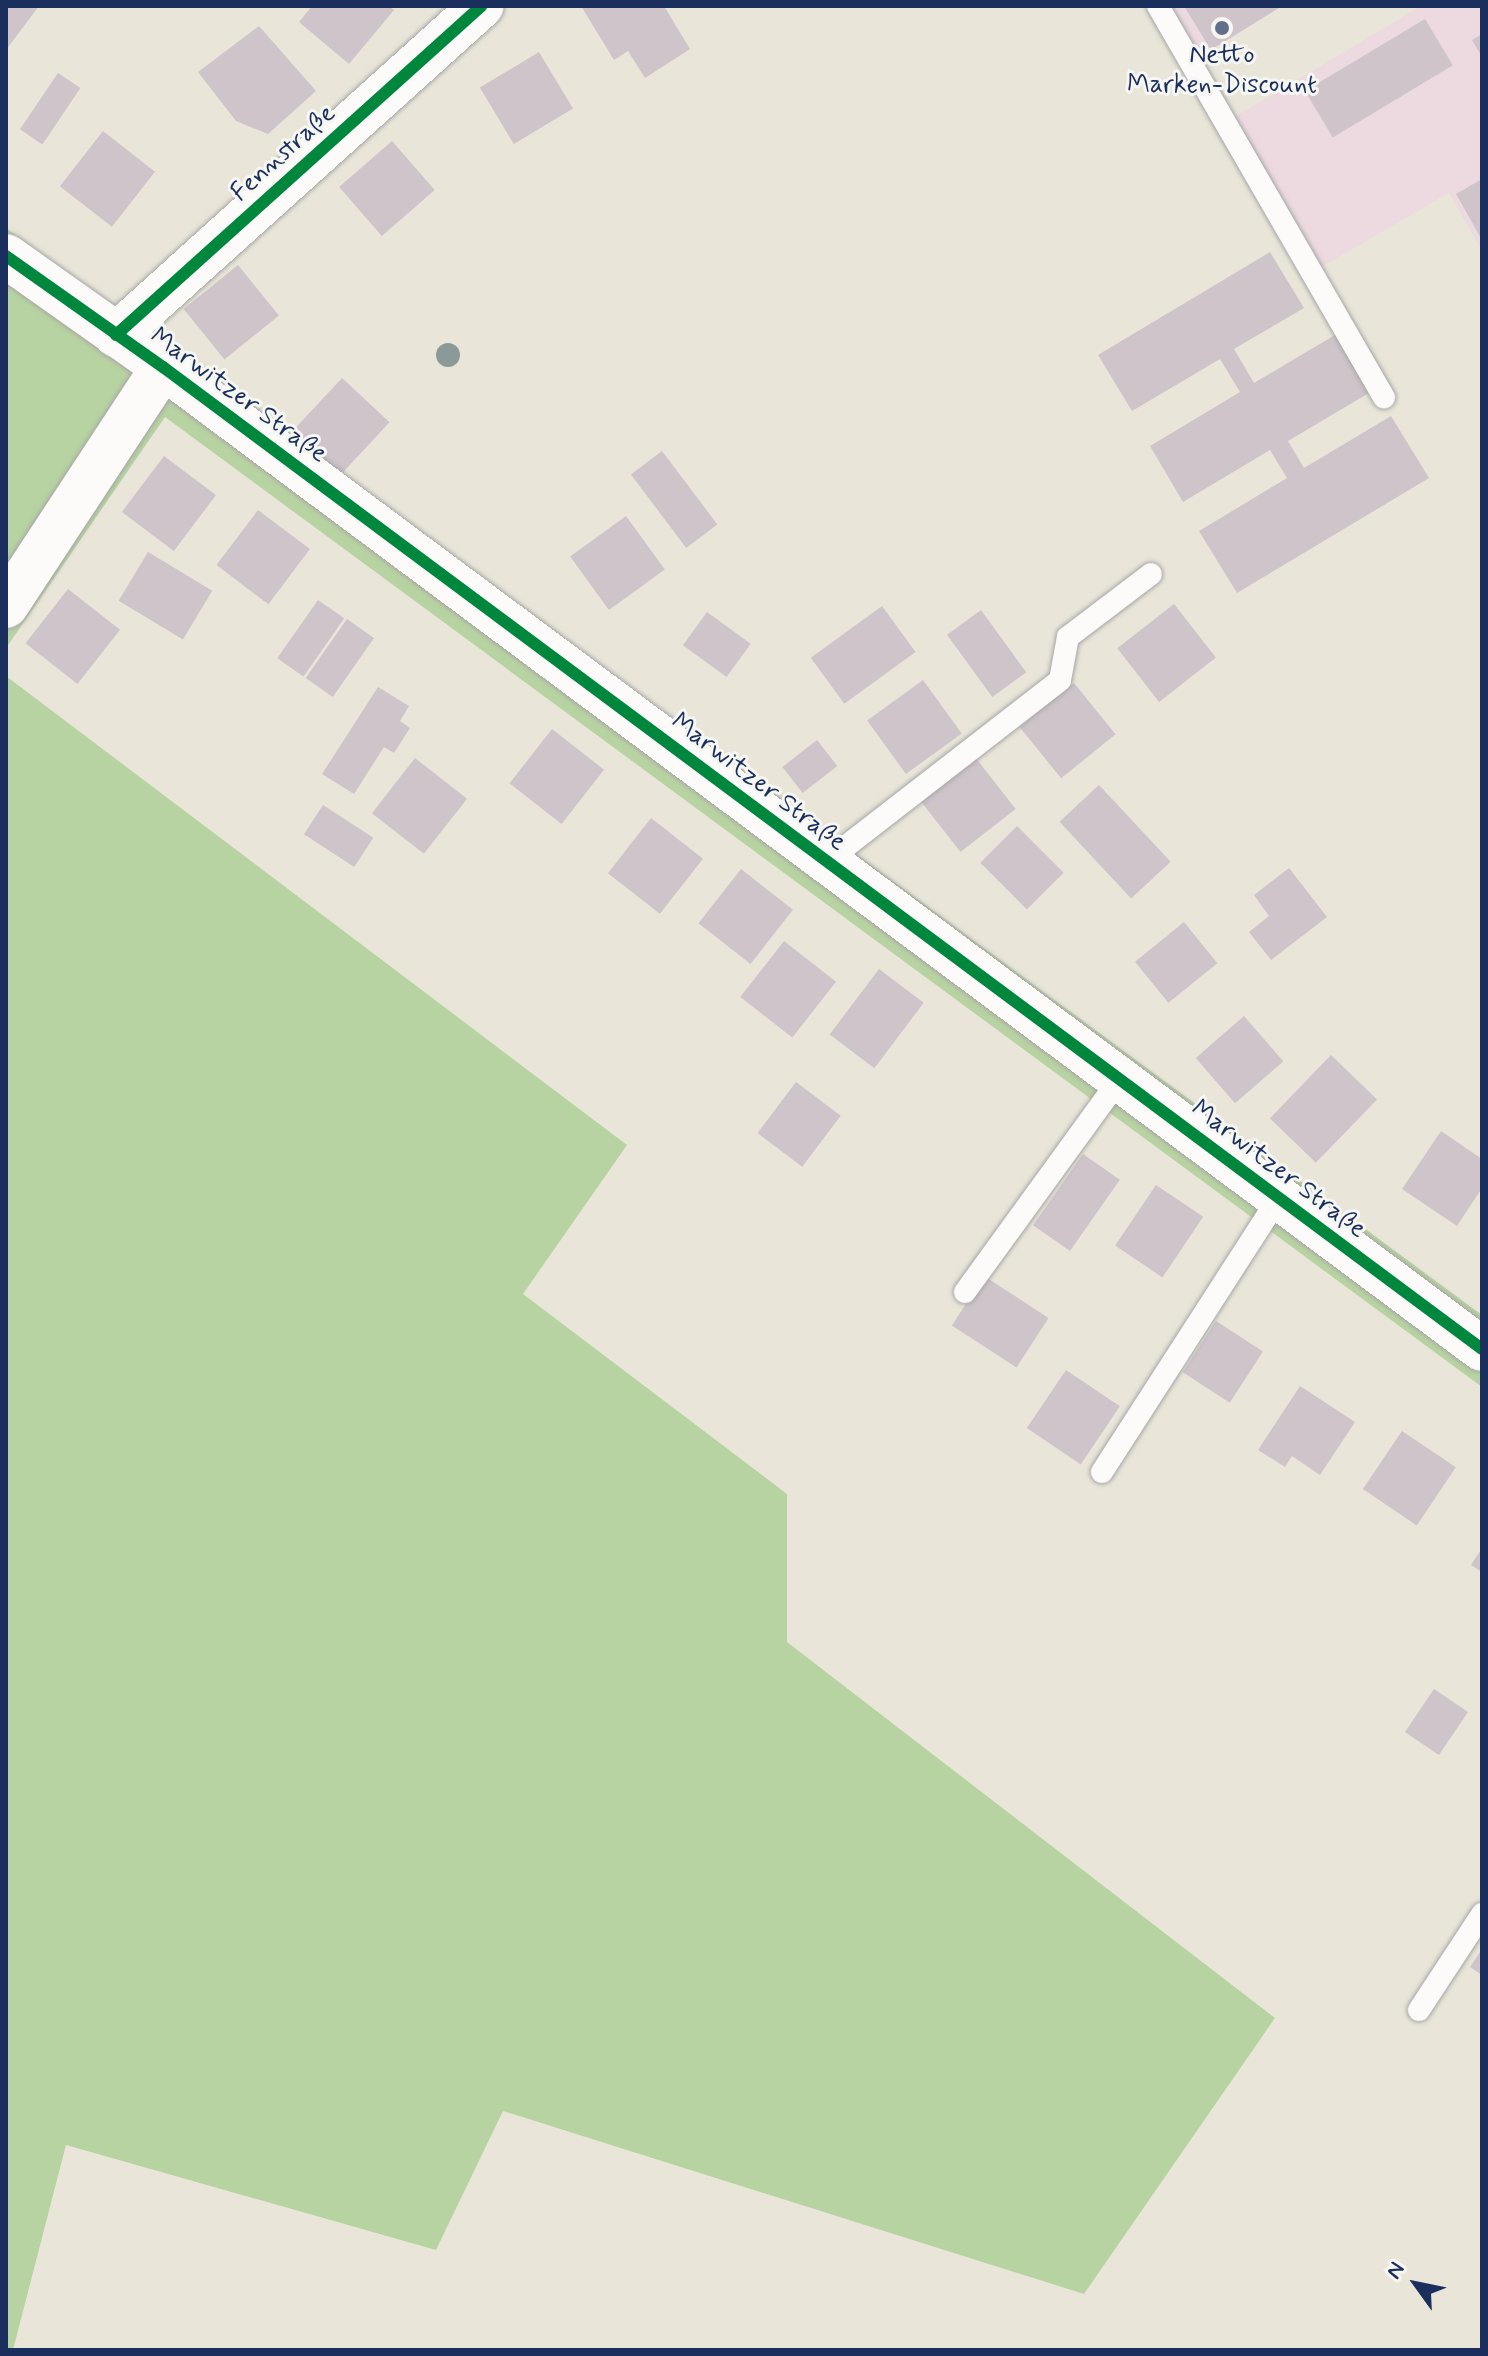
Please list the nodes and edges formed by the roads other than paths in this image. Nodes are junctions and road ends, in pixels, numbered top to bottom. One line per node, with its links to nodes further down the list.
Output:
1 (482, 6): 4 (street, Fennstraße)
2 (1158, 6): 6 (lane)
3 (6, 256): 4 (street, Marwitzer Straße)
4 (116, 335): 5 (street, Marwitzer Straße)
5 (163, 367): 8 (street); 9 (street, Marwitzer Straße)
6 (1384, 398)
7 (1151, 574): 9 (lane)
8 (6, 606)
9 (827, 861): 10 (street, Marwitzer Straße)
10 (1120, 1079): 11 (street, Marwitzer Straße); 12 (lane)
11 (1279, 1197): 13 (street, Marwitzer Straße); 14 (lane)
12 (965, 1292)
13 (1482, 1349)
14 (1102, 1472)
15 (1482, 1914): 16 (lane)
16 (1419, 2010)

